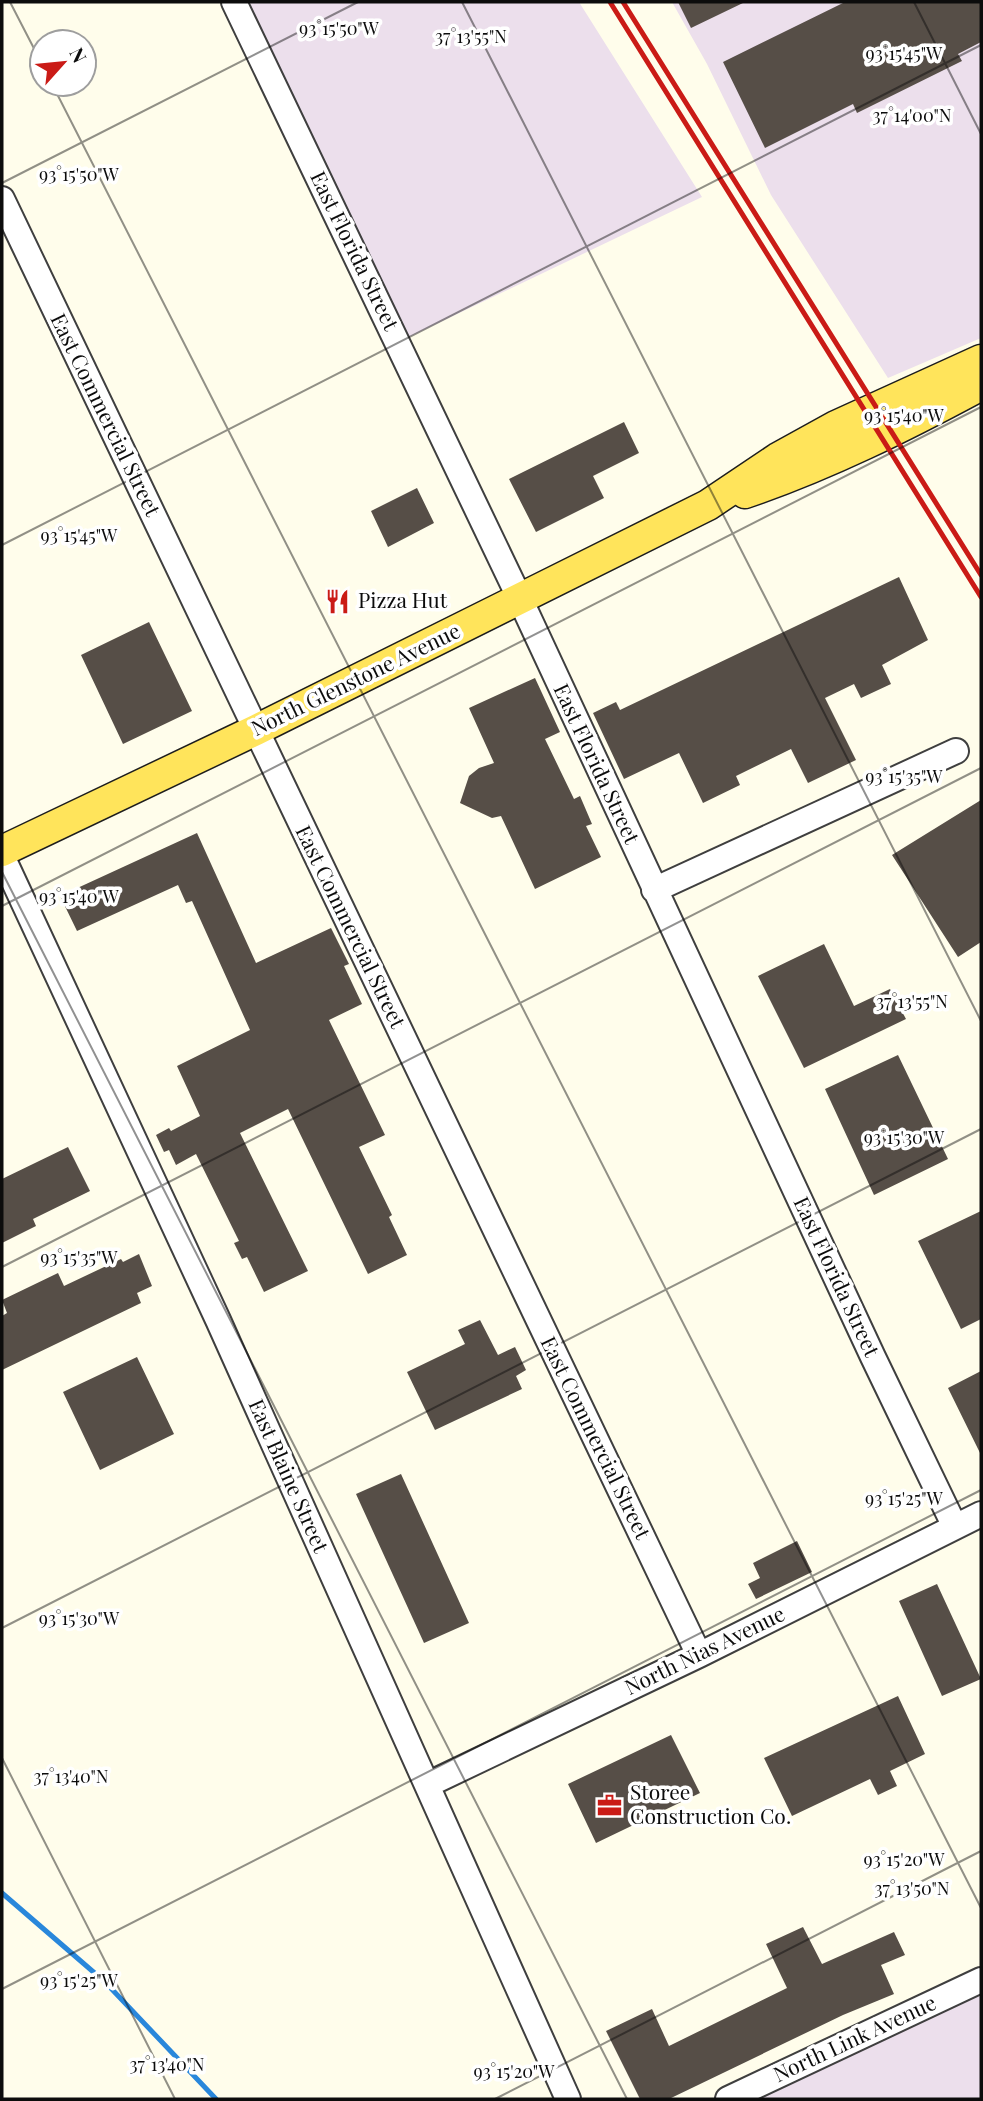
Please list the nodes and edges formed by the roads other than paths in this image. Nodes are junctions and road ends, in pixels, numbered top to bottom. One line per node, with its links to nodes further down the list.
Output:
1 (234, 2): 6 (street, East Florida Street)
2 (2, 199): 7 (street, East Commercial Street)
3 (981, 360): 5 (main road, North Glenstone Avenue)
4 (981, 385): 5 (main road, North Glenstone Avenue)
5 (708, 505): 6 (main road, North Glenstone Avenue)
6 (520, 599): 7 (main road, North Glenstone Avenue); 10 (street, East Florida Street)
7 (256, 730): 9 (main road, North Glenstone Avenue); 13 (street, East Commercial Street)
8 (956, 751): 10 (street)
9 (2, 853): 14 (street, East Blaine Street)
10 (654, 890): 12 (street, East Florida Street)
11 (981, 1514): 12 (street, North Nias Avenue)
12 (955, 1527): 13 (street, North Nias Avenue)
13 (699, 1655): 14 (street, North Nias Avenue)
14 (427, 1785): 16 (street, East Blaine Street)
15 (981, 1980): 17 (street, North Link Avenue)
16 (568, 2099)
17 (728, 2099)

